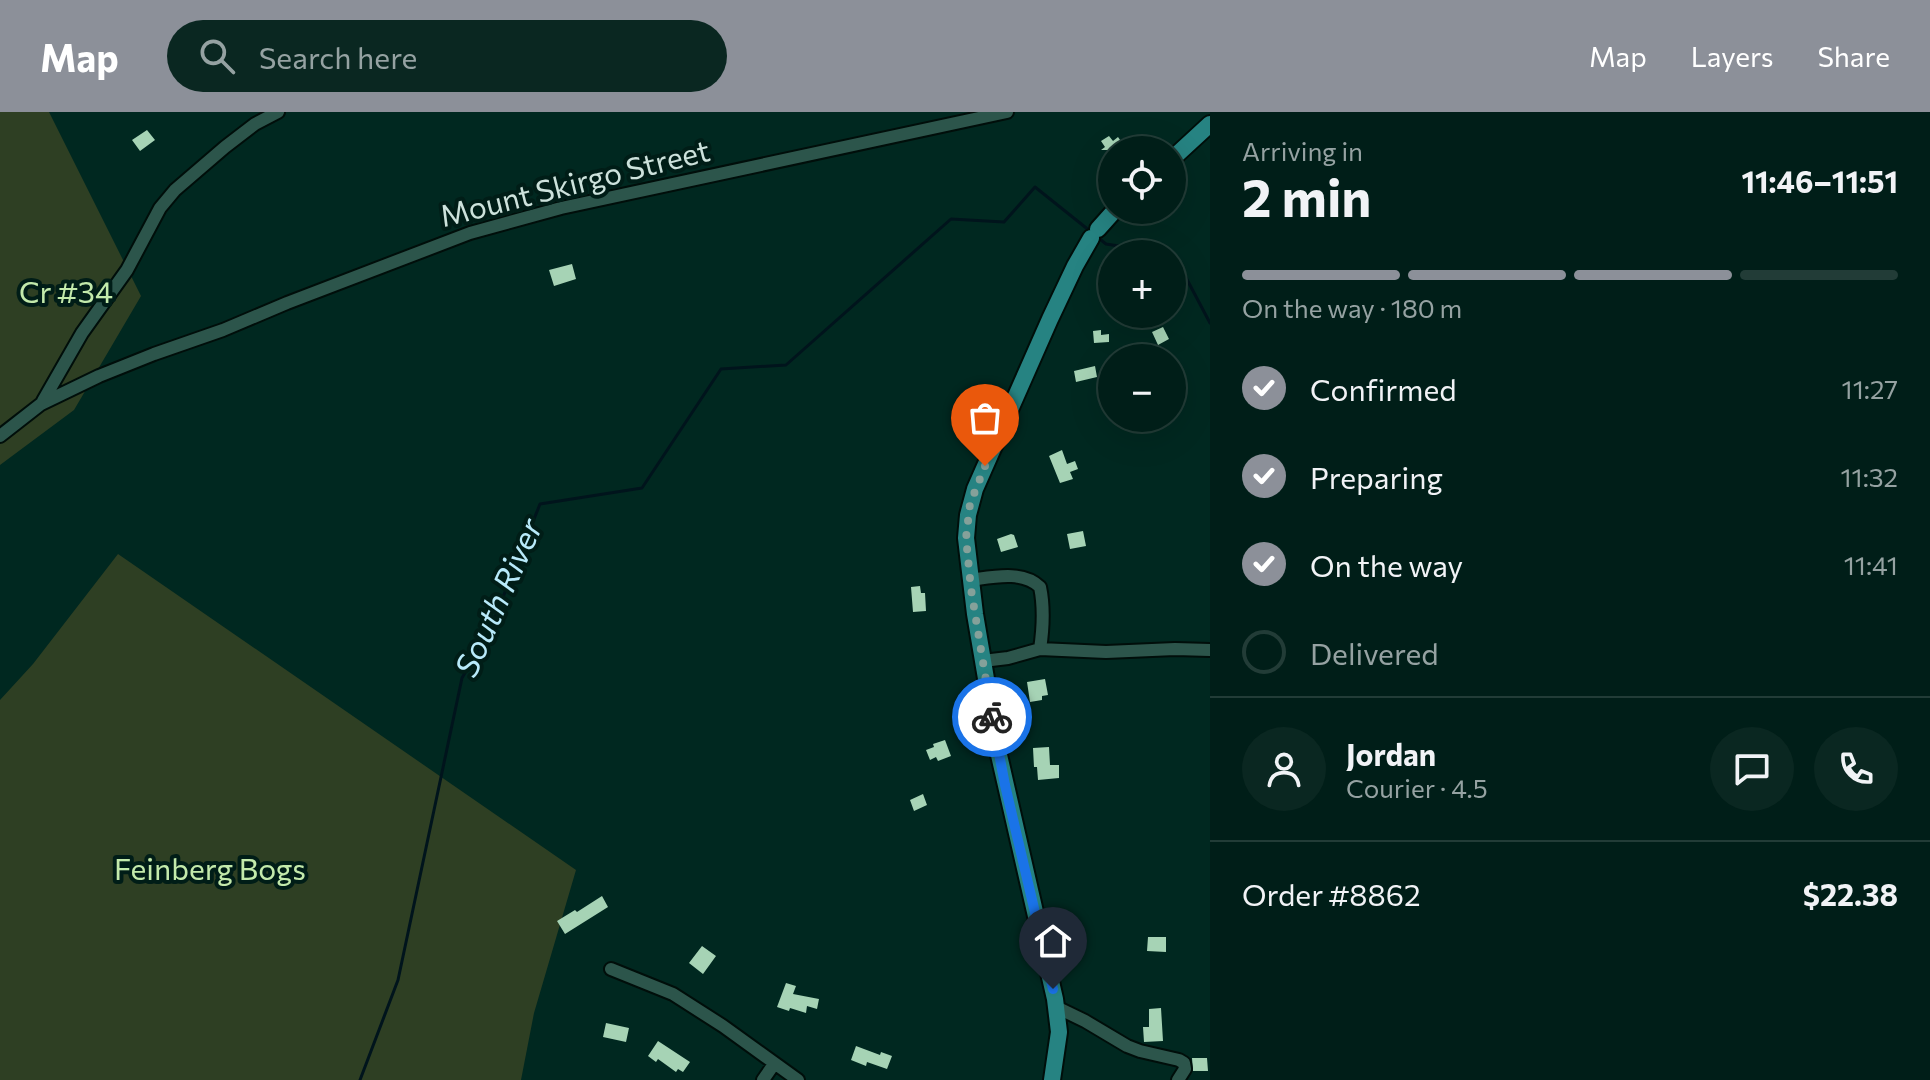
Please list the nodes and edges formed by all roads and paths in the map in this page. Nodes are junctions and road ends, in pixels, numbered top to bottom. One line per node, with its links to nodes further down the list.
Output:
1 (278, 112): 6 (street)
2 (1007, 112): 6 (street, Mount Skirgo Street)
3 (1210, 124): 4 (main road)
4 (1186, 146)
5 (1103, 224): 8 (main road)
6 (41, 404): 7 (street, Mount Skirgo Street)
7 (0, 436)
8 (970, 580): 9 (street); 11 (main road)
9 (1040, 649): 10 (street); 11 (street)
10 (1210, 650)
11 (983, 661): 13 (main road)
12 (611, 969): 14 (street)
13 (1056, 1007): 17 (main road); 18 (street)
14 (774, 1064): 15 (street); 16 (street)
15 (763, 1080)
16 (798, 1080)
17 (1052, 1080)
18 (1178, 1080)

